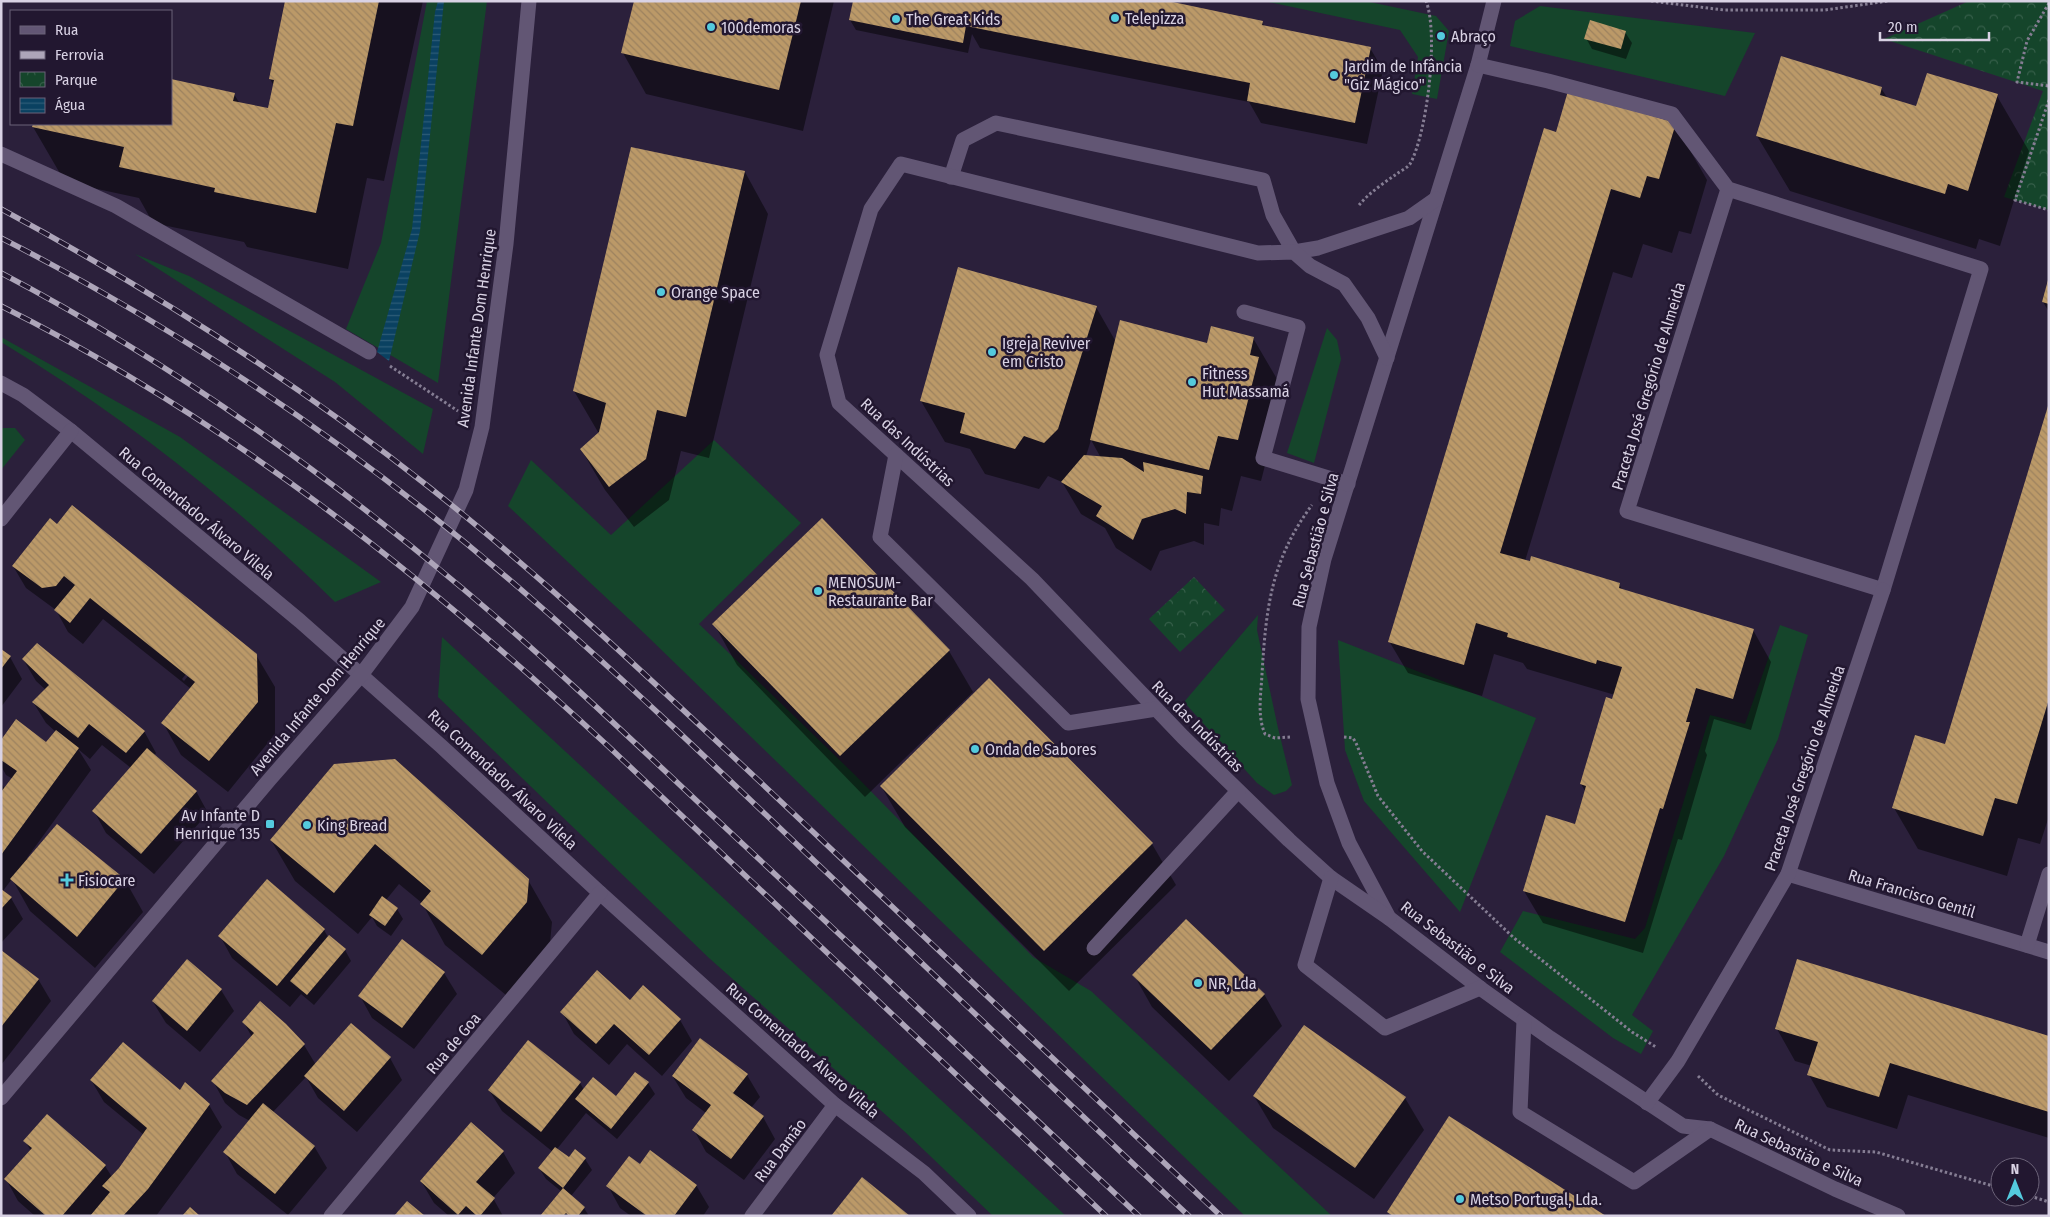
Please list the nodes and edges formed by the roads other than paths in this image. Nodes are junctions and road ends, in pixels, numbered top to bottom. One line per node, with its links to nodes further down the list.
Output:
1 (529, 1): 18 (street, Avenida Infante Dom Henrique)
2 (1494, 1): 3 (street, Rua Sebastião e Silva)
3 (1478, 65): 6 (street); 7 (street, Rua Sebastião e Silva)
4 (1, 154): 10 (street)
5 (951, 177): 8 (street, Rua das Indústrias); 8 (street); 14 (street, Rua das Indústrias)
6 (1728, 189): 17 (street, Praceta José Gregório de Almeida); 17 (street, Praceta José Gregório de Almeida)
7 (1436, 199): 8 (street, Rua das Indústrias); 11 (street, Rua Sebastião e Silva)
8 (1294, 252): 11 (street)
9 (1244, 312): 15 (street)
10 (369, 352)
11 (1387, 358): 15 (street, Rua Sebastião e Silva)
12 (1, 383): 13 (street, Rua Comendador Álvaro Vilela)
13 (71, 431): 16 (street); 18 (street, Rua Comendador Álvaro Vilela)
14 (896, 455): 19 (street, Rua das Indústrias); 19 (street)
15 (1348, 484): 25 (street, Rua Sebastião e Silva)
16 (1, 519)
17 (1883, 590): 21 (street, Praceta José Gregório de Almeida)
18 (361, 675): 24 (street, Rua Comendador Álvaro Vilela); 31 (street, Avenida Infante Dom Henrique)
19 (1156, 709): 20 (street, Rua das Indústrias)
20 (1238, 791): 23 (street, Rua das Indústrias); 27 (street)
21 (1788, 874): 26 (street, Rua Francisco Gentil); 32 (street, Praceta José Gregório de Almeida)
22 (2049, 874): 26 (street)
23 (1331, 878): 25 (street, Rua das Indústrias); 29 (street)
24 (600, 893): 33 (street, Rua Comendador Álvaro Vilela); 35 (street, Rua de Goa)
25 (1389, 918): 29 (street, Rua Sebastião e Silva)
26 (2026, 945): 28 (street, Rua Francisco Gentil)
27 (1094, 948)
28 (2049, 952)
29 (1480, 988): 30 (street, Rua Sebastião e Silva)
30 (1524, 1020): 32 (street, Rua Sebastião e Silva); 34 (street)
31 (1, 1098)
32 (1647, 1104): 34 (street, Rua Sebastião e Silva)
33 (835, 1105): 36 (street, Rua Damão); 37 (street, Rua Comendador Álvaro Vilela)
34 (1710, 1129): 38 (street, Rua Sebastião e Silva)
35 (331, 1216)
36 (752, 1216)
37 (969, 1216)
38 (1898, 1216)

